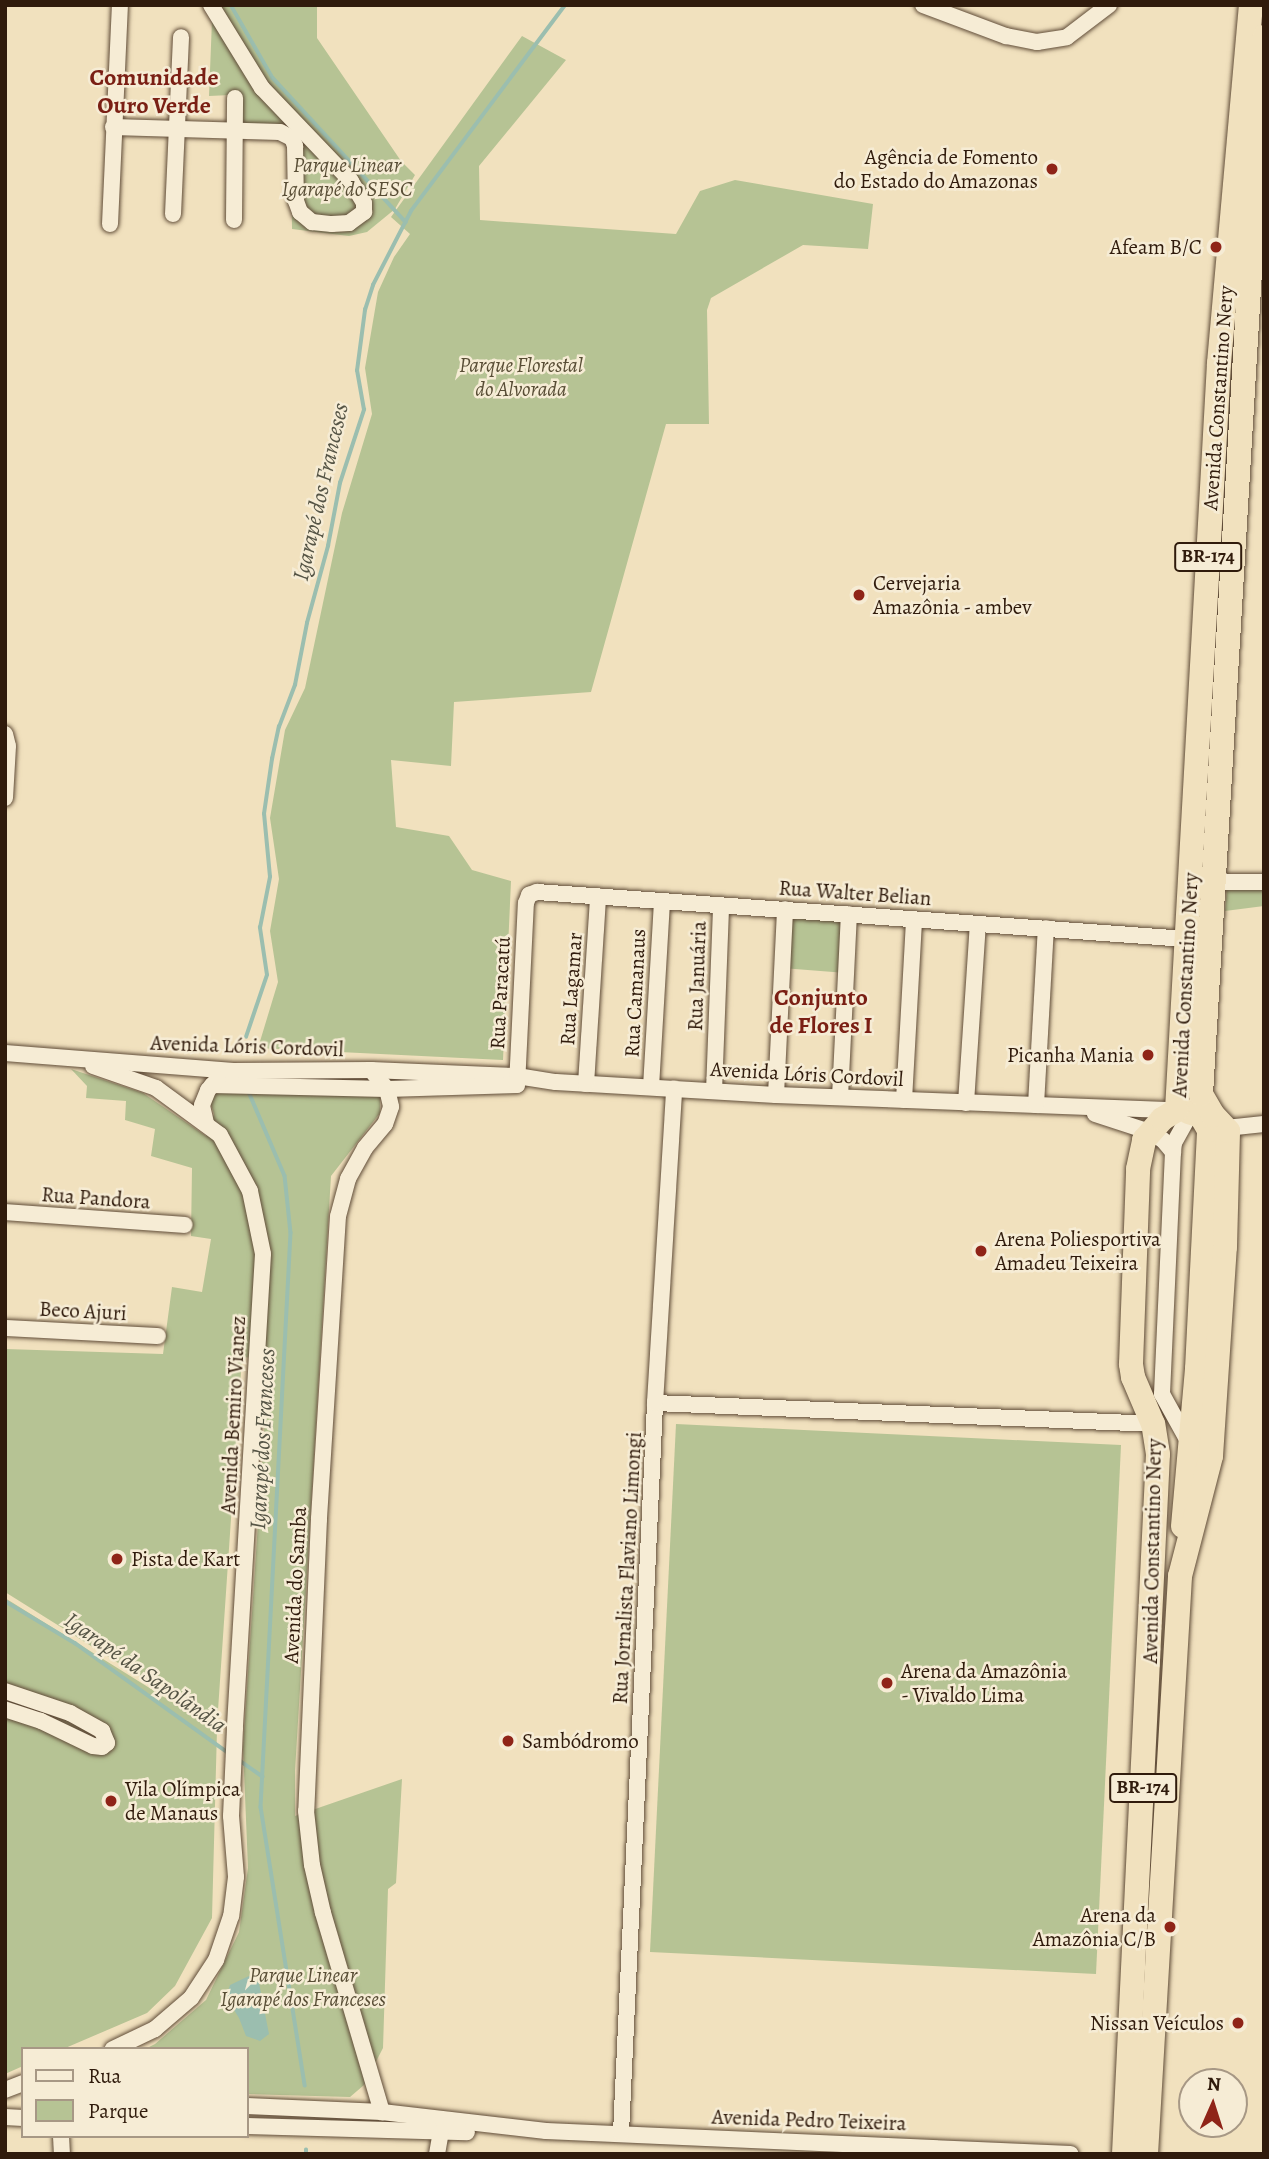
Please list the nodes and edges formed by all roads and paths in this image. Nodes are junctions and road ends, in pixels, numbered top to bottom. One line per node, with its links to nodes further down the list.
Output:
1 (120, 5): 12 (street)
2 (211, 5): 11 (street)
3 (923, 5): 4 (street)
4 (1109, 5)
5 (1234, 5): 16 (highway)
6 (1251, 5): 16 (highway, Avenida Constantino Nery / BR-174)
7 (181, 37): 13 (street)
8 (1264, 37): 9 (highway, Avenida Constantino Nery / BR-174)
9 (1263, 50): 20 (highway, Avenida Constantino Nery / BR-174)
10 (235, 98): 14 (street)
11 (289, 117): 15 (street); 15 (street)
12 (114, 127): 13 (street); 19 (street)
13 (175, 131): 14 (street); 17 (street)
14 (236, 131): 15 (street); 18 (street)
15 (280, 132)
16 (1231, 206): 34 (highway, Avenida Constantino Nery / BR-174)
17 (173, 214)
18 (234, 220)
19 (110, 224)
20 (1255, 328): 23 (highway, Avenida Constantino Nery / BR-174)
21 (5, 734): 22 (street)
22 (5, 797)
23 (1217, 873): 24 (street); 53 (highway, Avenida Constantino Nery / BR-174)
24 (1264, 882)
25 (598, 896): 26 (street, Rua Walter Belian); 27 (street, Rua Walter Belian); 41 (street, Rua Lagamar)
26 (662, 901): 28 (street, Rua Walter Belian); 43 (street, Rua Camanaus)
27 (526, 903): 40 (street, Rua Paracatú)
28 (721, 905): 29 (street, Rua Walter Belian); 46 (street, Rua Januária)
29 (785, 909): 30 (street, Rua Walter Belian); 47 (street)
30 (849, 914): 31 (street, Rua Walter Belian); 48 (street)
31 (914, 919): 32 (street, Rua Walter Belian); 49 (street)
32 (978, 924): 33 (street, Rua Walter Belian); 50 (street)
33 (1046, 928): 34 (street, Rua Walter Belian); 51 (street)
34 (1187, 939): 53 (highway, Avenida Constantino Nery / BR-174)
35 (5, 1053): 36 (street)
36 (67, 1058): 38 (street, Avenida Lóris Cordovil); 54 (street, Avenida Bemiro Vianez)
37 (370, 1070): 39 (street, Avenida Lóris Cordovil); 40 (street, Avenida Lóris Cordovil); 44 (street)
38 (233, 1071): 39 (street, Avenida Lóris Cordovil); 42 (street)
39 (272, 1078): 42 (street, Avenida Lóris Cordovil); 44 (street, Avenida Lóris Cordovil)
40 (517, 1081): 41 (street, Avenida Lóris Cordovil); 44 (street, Avenida Lóris Cordovil)
41 (586, 1084): 43 (street, Avenida Lóris Cordovil)
42 (212, 1085): 54 (street)
43 (651, 1087): 45 (street, Avenida Lóris Cordovil)
44 (387, 1089): 72 (street, Avenida do Samba)
45 (674, 1089): 46 (street, Avenida Lóris Cordovil); 63 (street, Rua Jornalista Flaviano Limongi)
46 (714, 1091): 47 (street, Avenida Lóris Cordovil)
47 (776, 1095): 48 (street, Avenida Lóris Cordovil)
48 (840, 1097): 49 (street, Avenida Lóris Cordovil)
49 (904, 1100): 50 (street, Avenida Lóris Cordovil)
50 (967, 1103): 51 (street, Avenida Lóris Cordovil)
51 (1037, 1105): 52 (street, Avenida Lóris Cordovil)
52 (1061, 1106): 53 (street, Avenida Lóris Cordovil); 57 (street, Avenida Lóris Cordovil)
53 (1190, 1106): 56 (highway); 57 (highway, Avenida Constantino Nery); 58 (street); 65 (highway, BR-174)
54 (206, 1123): 69 (street, Avenida Bemiro Vianez)
55 (1264, 1124): 56 (street)
56 (1226, 1128): 66 (highway, Avenida Constantino Nery)
57 (1150, 1132): 58 (street, Avenida Lóris Cordovil); 64 (highway, Avenida Constantino Nery / BR-174)
58 (1173, 1152): 65 (street)
59 (5, 1212): 60 (street, Rua Pandora)
60 (185, 1225)
61 (5, 1328): 62 (street, Beco Ajuri)
62 (158, 1336)
63 (655, 1404): 64 (street); 77 (street, Rua Jornalista Flaviano Limongi)
64 (1153, 1424): 80 (highway, Avenida Constantino Nery / BR-174)
65 (1189, 1443): 66 (highway, BR-174)
66 (1180, 1576): 81 (highway, Avenida Constantino Nery / BR-174)
67 (5, 1692): 68 (street)
68 (5, 1709)
69 (117, 2047)
70 (248, 2106): 71 (street, Avenida Pedro Teixeira)
71 (359, 2111): 72 (street, Avenida Pedro Teixeira); 74 (street)
72 (382, 2112): 75 (street, Avenida Pedro Teixeira)
73 (248, 2126): 74 (street, Avenida Pedro Teixeira)
74 (342, 2130): 76 (street, Avenida Pedro Teixeira)
75 (546, 2131): 76 (street, Avenida Pedro Teixeira); 77 (street, Avenida Pedro Teixeira)
76 (441, 2132): 78 (street)
77 (621, 2133): 79 (street, Avenida Pedro Teixeira)
78 (437, 2154)
79 (1070, 2154)
80 (1124, 2154)
81 (1146, 2154)

